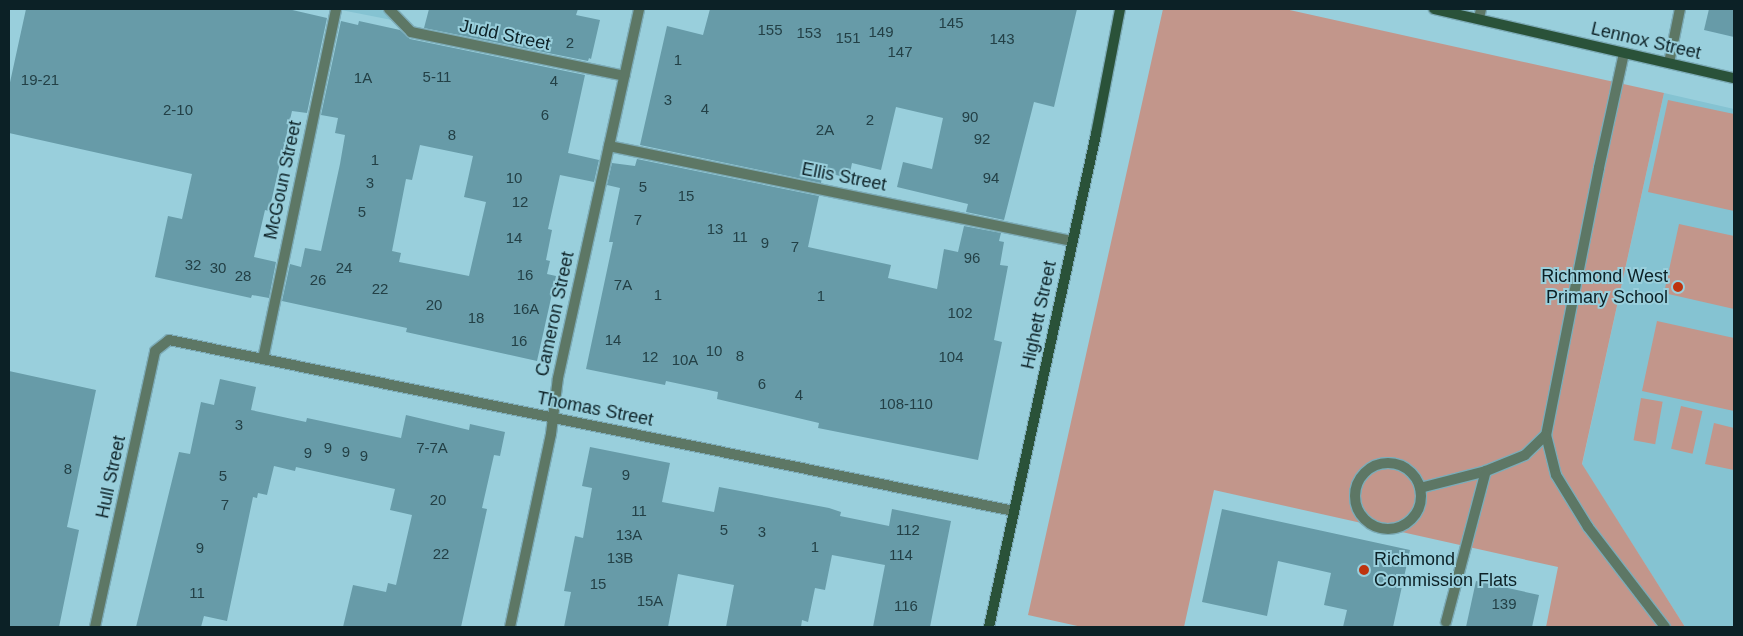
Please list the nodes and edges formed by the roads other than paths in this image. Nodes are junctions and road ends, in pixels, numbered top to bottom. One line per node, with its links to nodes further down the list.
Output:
1 (336, 9): 15 (street, McGoun Street)
2 (389, 9): 10 (street, Judd Street)
3 (639, 9): 10 (street, Cameron Street)
4 (1120, 9): 13 (street, Highett Street)
5 (1434, 9): 7 (street, Lennox Street)
6 (1680, 9): 9 (street)
7 (1480, 13): 8 (street, Lennox Street)
8 (1624, 53): 9 (street, Lennox Street); 17 (street)
9 (1669, 63): 11 (street, Lennox Street)
10 (625, 76): 12 (street, Cameron Street)
11 (1734, 78)
12 (609, 146): 13 (street, Ellis Street); 16 (street, Cameron Street)
13 (1072, 241): 20 (street, Highett Street)
14 (169, 340): 15 (street, Thomas Street); 22 (street, Hull Street)
15 (263, 359): 16 (street, Thomas Street)
16 (552, 416): 20 (street, Thomas Street); 23 (street, Cameron Street)
17 (1546, 435): 18 (street); 25 (street)
18 (1486, 470): 19 (street); 21 (street)
19 (1420, 488): 19 (street)
20 (1014, 511): 24 (street, Highett Street)
21 (1446, 622)
22 (95, 627)
23 (510, 627)
24 (989, 627)
25 (1666, 627)

